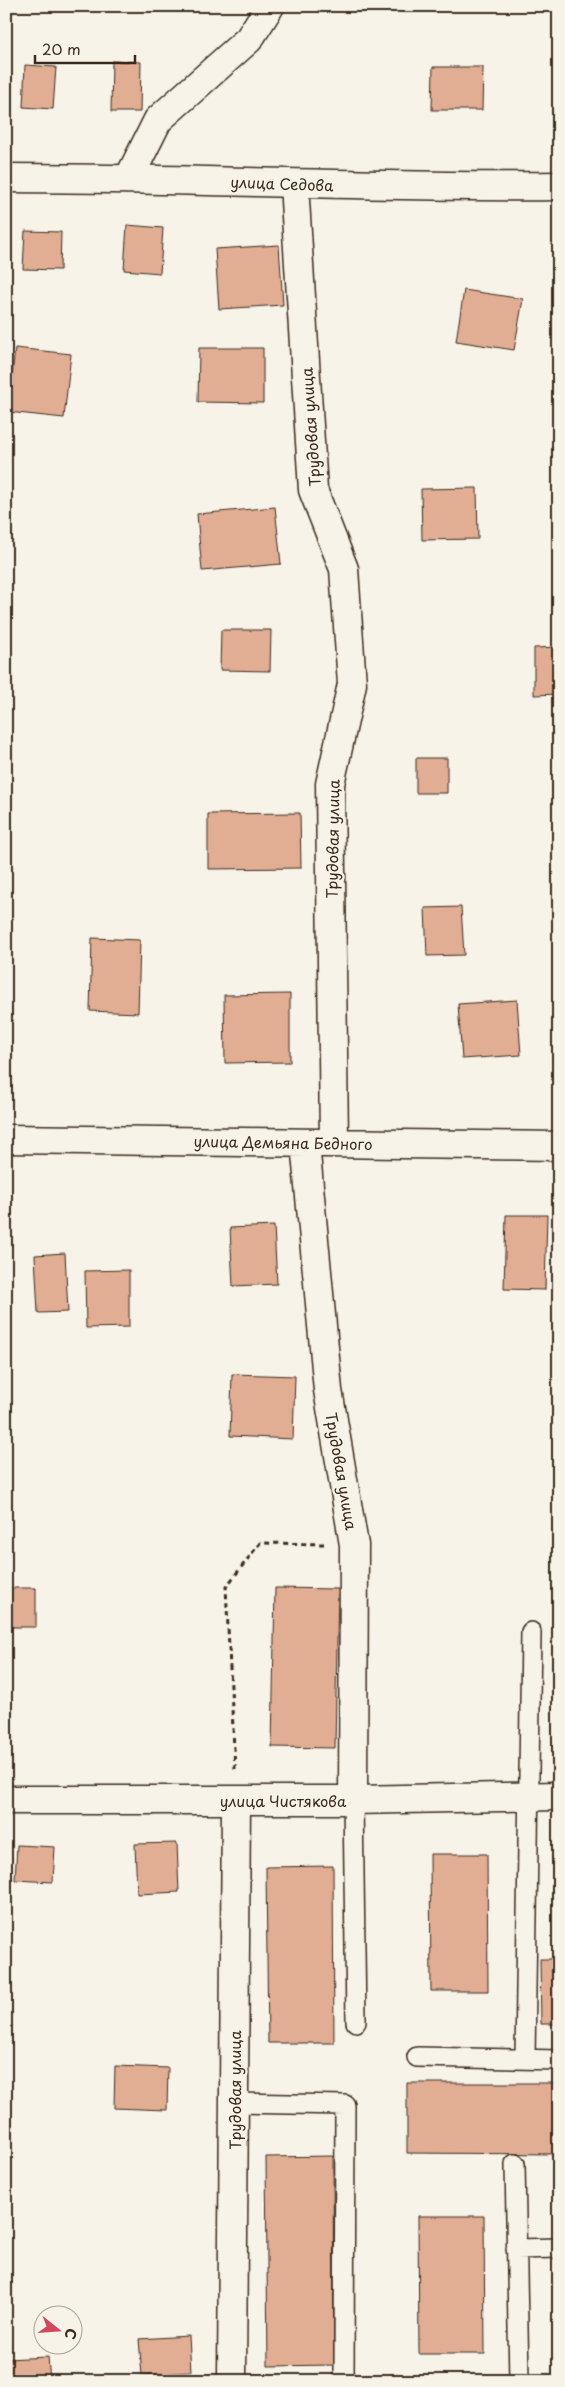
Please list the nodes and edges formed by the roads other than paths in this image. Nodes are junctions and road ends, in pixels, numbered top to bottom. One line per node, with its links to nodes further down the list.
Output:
1 (270, 6): 3 (street)
2 (6, 178): 3 (street, улица Седова)
3 (129, 178): 4 (street, улица Седова)
4 (294, 184): 5 (street, улица Седова); 8 (street, Трудовая улица)
5 (559, 186)
6 (6, 1139): 7 (street, улица Демьяна Бедного)
7 (305, 1143): 8 (street, улица Демьяна Бедного); 15 (street, Трудовая улица)
8 (334, 1143): 9 (street, улица Демьяна Бедного)
9 (559, 1146)
10 (531, 1632): 12 (lane)
11 (559, 1796): 12 (street, улица Чистякова)
12 (529, 1797): 15 (street, улица Чистякова); 18 (lane)
13 (6, 1800): 14 (street, улица Чистякова)
14 (236, 1800): 15 (street, улица Чистякова); 20 (street, Трудовая улица)
15 (353, 1800): 16 (lane)
16 (356, 2022)
17 (417, 2057): 18 (lane)
18 (524, 2059): 19 (lane)
19 (559, 2060)
20 (234, 2103): 24 (street, Трудовая улица); 25 (lane)
21 (515, 2164): 22 (lane)
22 (516, 2248): 23 (lane); 26 (lane)
23 (559, 2248)
24 (232, 2381)
25 (344, 2381)
26 (519, 2381)

